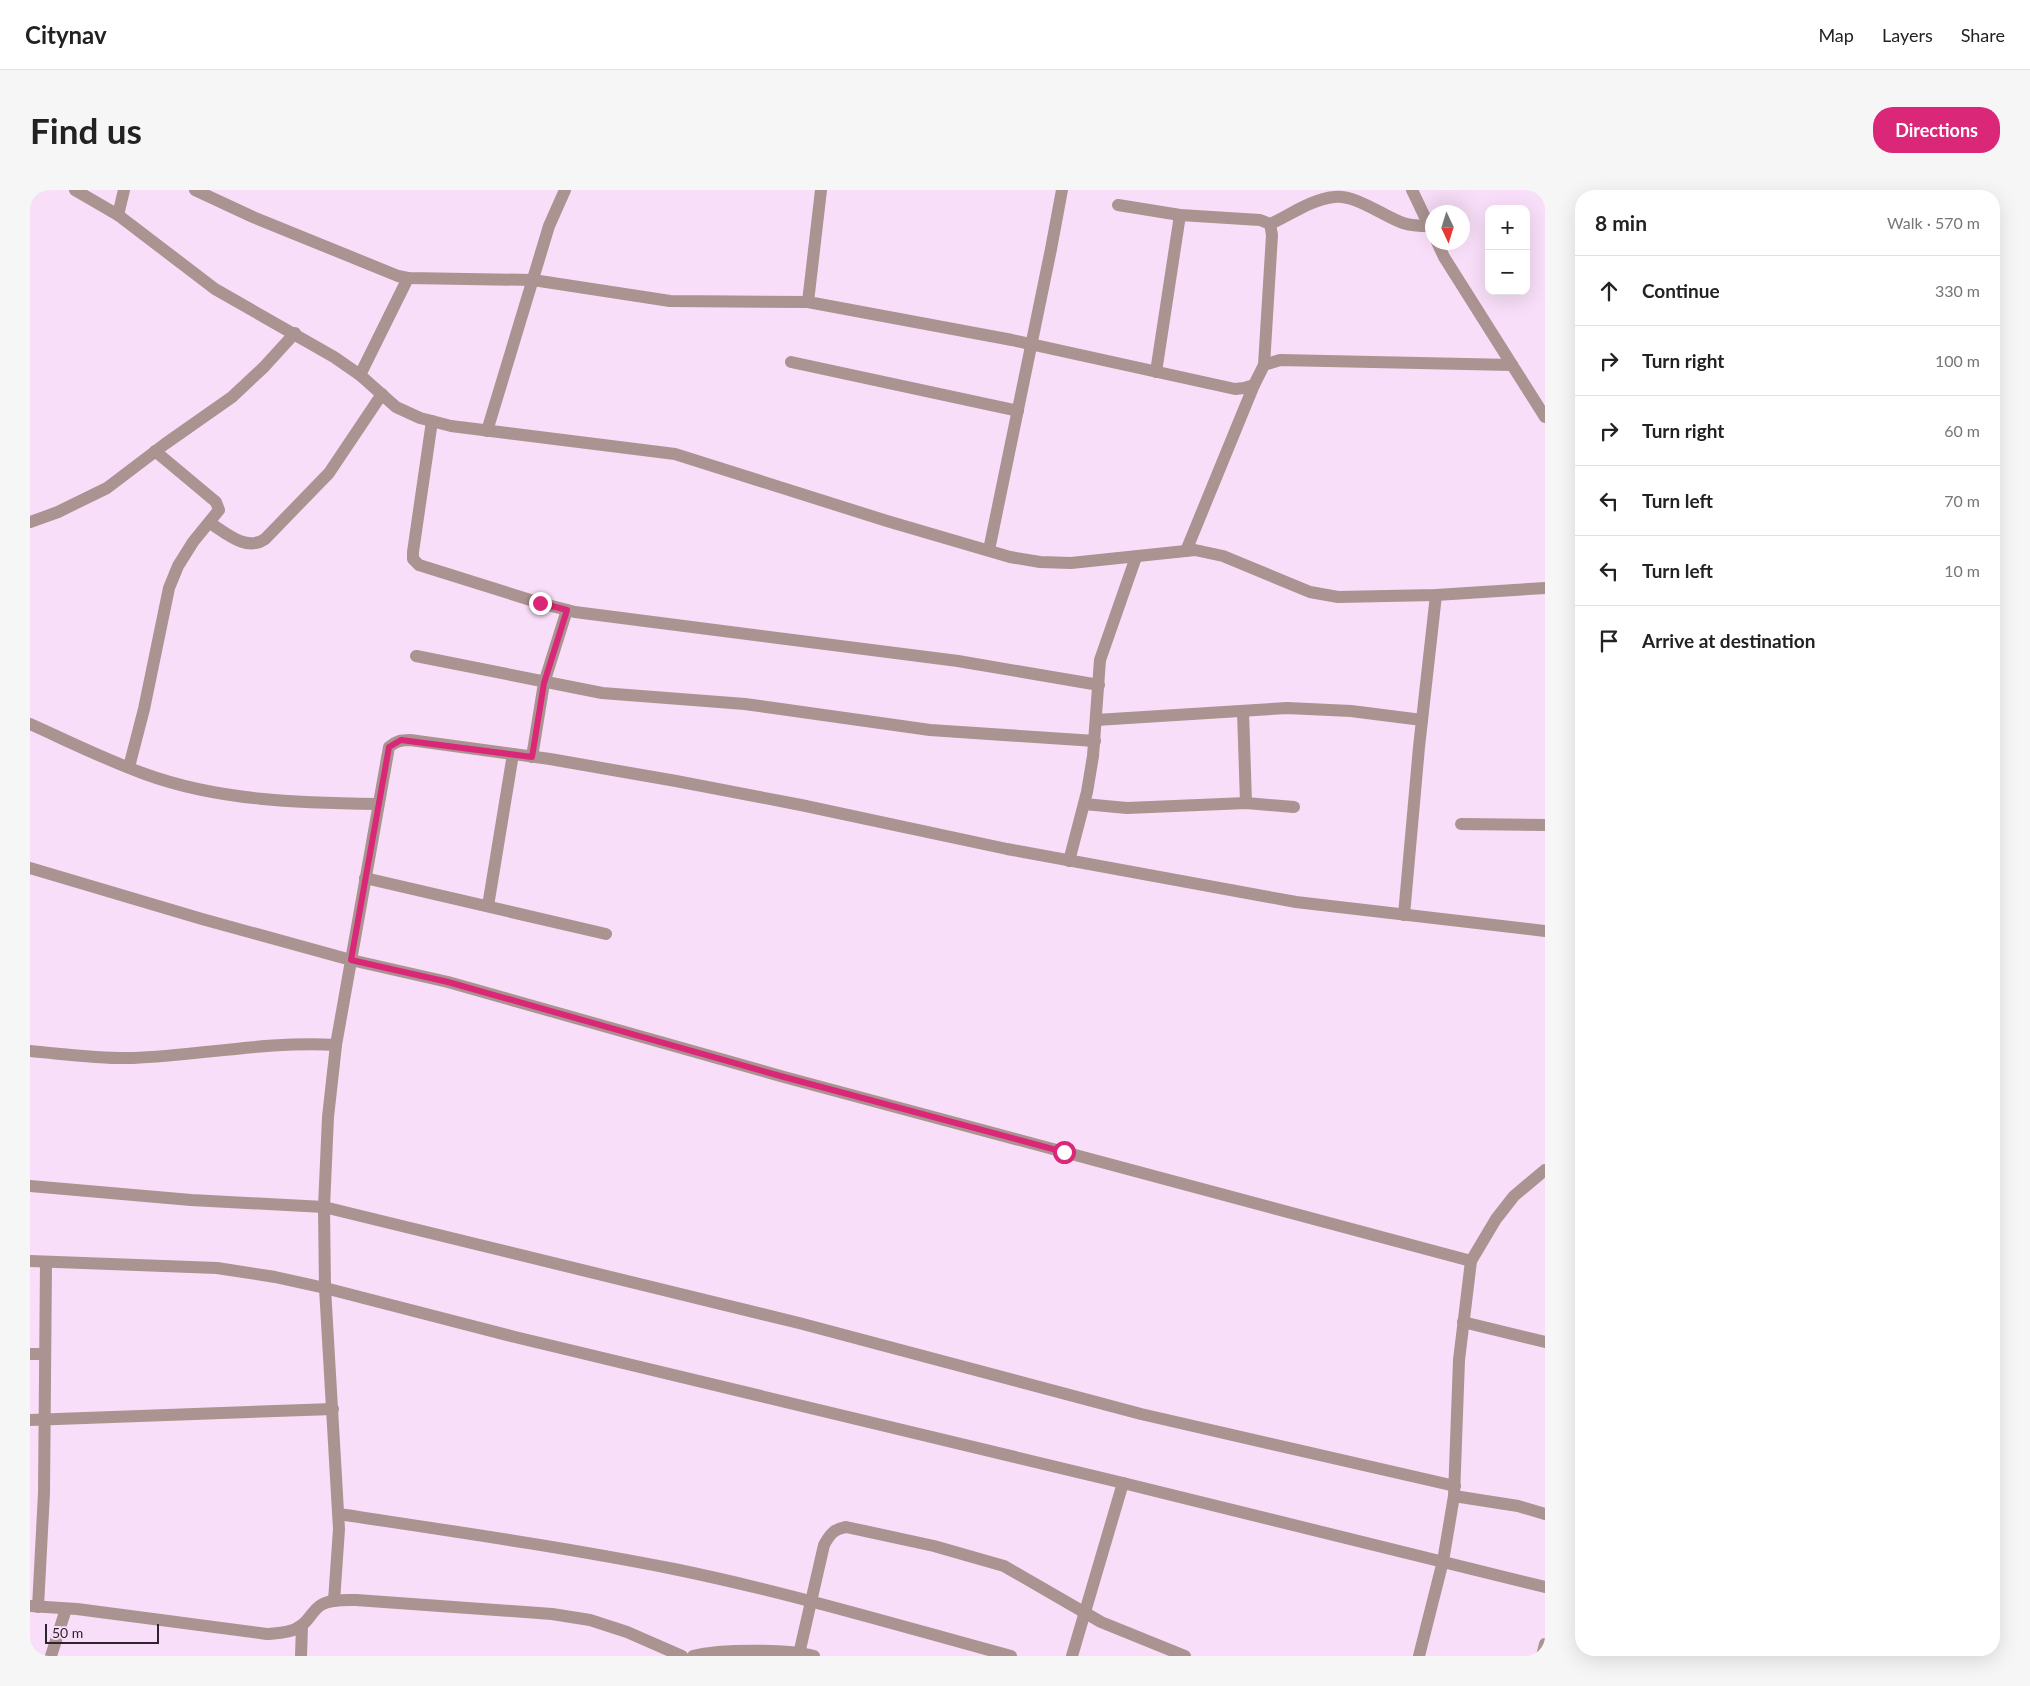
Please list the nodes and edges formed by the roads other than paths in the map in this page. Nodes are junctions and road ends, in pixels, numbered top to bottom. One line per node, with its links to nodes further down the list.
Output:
1 (75, 190): 10 (street)
2 (124, 190): 10 (street)
3 (195, 190): 15 (street)
4 (565, 190): 16 (street)
5 (821, 190): 17 (street)
6 (1062, 190): 19 (street)
7 (1412, 190): 11 (street)
8 (1118, 205): 9 (street)
9 (1180, 215): 12 (street); 23 (street)
10 (118, 216): 18 (street)
11 (1425, 217)
12 (1270, 224): 13 (street); 21 (street)
13 (1425, 228)
14 (1443, 250): 22 (street)
15 (408, 278): 16 (street); 24 (street)
16 (534, 280): 17 (street); 30 (street)
17 (808, 302): 19 (street)
18 (295, 333): 24 (street); 31 (street)
19 (1032, 344): 23 (street); 27 (street)
20 (791, 362): 27 (street)
21 (1264, 365): 22 (street); 25 (street)
22 (1512, 365): 28 (street)
23 (1156, 372): 25 (street)
24 (360, 375): 26 (street)
25 (1254, 384): 35 (street)
26 (382, 394): 29 (street); 33 (street)
27 (1018, 411): 34 (street)
28 (1545, 417)
29 (432, 421): 30 (street); 39 (street)
30 (487, 430): 34 (street)
31 (155, 451): 32 (street); 33 (street)
32 (30, 522)
33 (210, 523): 50 (street)
34 (989, 550): 36 (street)
35 (1186, 551): 36 (street); 38 (street)
36 (1136, 558): 42 (street)
37 (1545, 588): 38 (street)
38 (1436, 595): 45 (street)
39 (567, 610): 41 (street); 42 (street)
40 (416, 656): 41 (street)
41 (544, 683): 47 (street); 49 (street)
42 (1098, 685): 44 (street)
43 (1243, 711): 44 (street); 45 (street); 51 (street)
44 (1096, 720): 47 (street)
45 (1422, 720): 61 (street)
46 (30, 724): 50 (street)
47 (1094, 741): 53 (street)
48 (514, 754): 49 (street); 52 (street); 60 (street)
49 (532, 757): 57 (street)
50 (129, 767): 52 (street)
51 (1246, 803): 53 (street); 54 (street)
52 (378, 804): 59 (street)
53 (1084, 804): 57 (street)
54 (1294, 807)
55 (1461, 824): 56 (street)
56 (1545, 825)
57 (1069, 861): 61 (street)
58 (30, 868): 64 (street)
59 (365, 878): 60 (street); 64 (street)
60 (488, 906): 63 (street)
61 (1404, 915): 62 (street)
62 (1545, 931)
63 (606, 934)
64 (351, 960): 65 (street); 71 (street)
65 (336, 1045): 66 (street); 69 (street)
66 (30, 1051)
67 (1545, 1170): 71 (street)
68 (30, 1186): 69 (street)
69 (324, 1208): 73 (street); 82 (street)
70 (30, 1261): 72 (street)
71 (1471, 1261): 74 (street)
72 (46, 1262): 73 (street); 77 (street)
73 (325, 1288): 78 (street); 81 (street)
74 (1463, 1322): 75 (street); 82 (street)
75 (1545, 1342)
76 (30, 1354): 77 (street)
77 (45, 1354): 80 (street)
78 (333, 1409): 80 (street); 83 (street)
79 (30, 1420): 80 (street)
80 (44, 1420): 89 (street)
81 (1123, 1483): 85 (street); 91 (street)
82 (1454, 1491): 84 (street); 85 (street)
83 (339, 1514): 87 (street); 88 (street)
84 (1545, 1514)
85 (1443, 1561): 86 (street); 103 (street)
86 (1545, 1587)
87 (334, 1601): 92 (street); 97 (street)
88 (810, 1602): 91 (street); 94 (street); 100 (street)
89 (34, 1607): 90 (street)
90 (66, 1609): 92 (street); 95 (street)
91 (1086, 1612): 101 (street); 102 (street)
92 (302, 1625): 96 (street)
93 (1545, 1644): 104 (street)
94 (799, 1654): 98 (street); 99 (street)
95 (51, 1656)
96 (301, 1656)
97 (682, 1656)
98 (693, 1656)
99 (814, 1656)
100 (1011, 1656)
101 (1072, 1656)
102 (1186, 1656)
103 (1419, 1656)
104 (1542, 1656)

